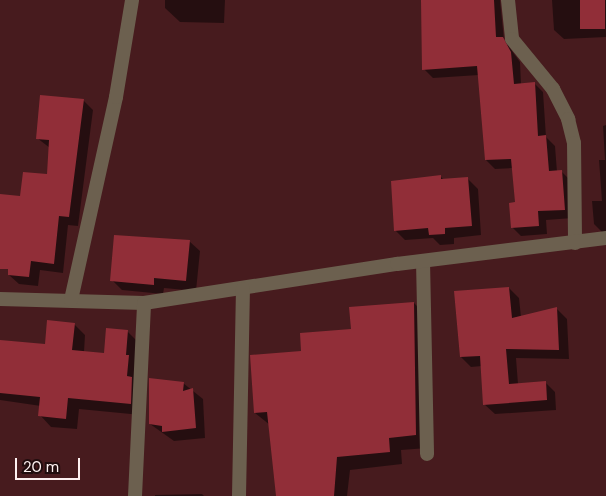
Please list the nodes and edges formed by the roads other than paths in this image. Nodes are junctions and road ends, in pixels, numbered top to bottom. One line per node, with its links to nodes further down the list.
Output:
1 (132, 0): 8 (street)
2 (508, 0): 4 (street)
3 (606, 238): 4 (street)
4 (575, 243): 5 (street)
5 (422, 261): 6 (street); 10 (street)
6 (242, 289): 9 (street); 12 (street)
7 (0, 299): 8 (street)
8 (70, 300): 9 (street)
9 (144, 303): 11 (street)
10 (427, 454)
11 (135, 496)
12 (240, 496)

